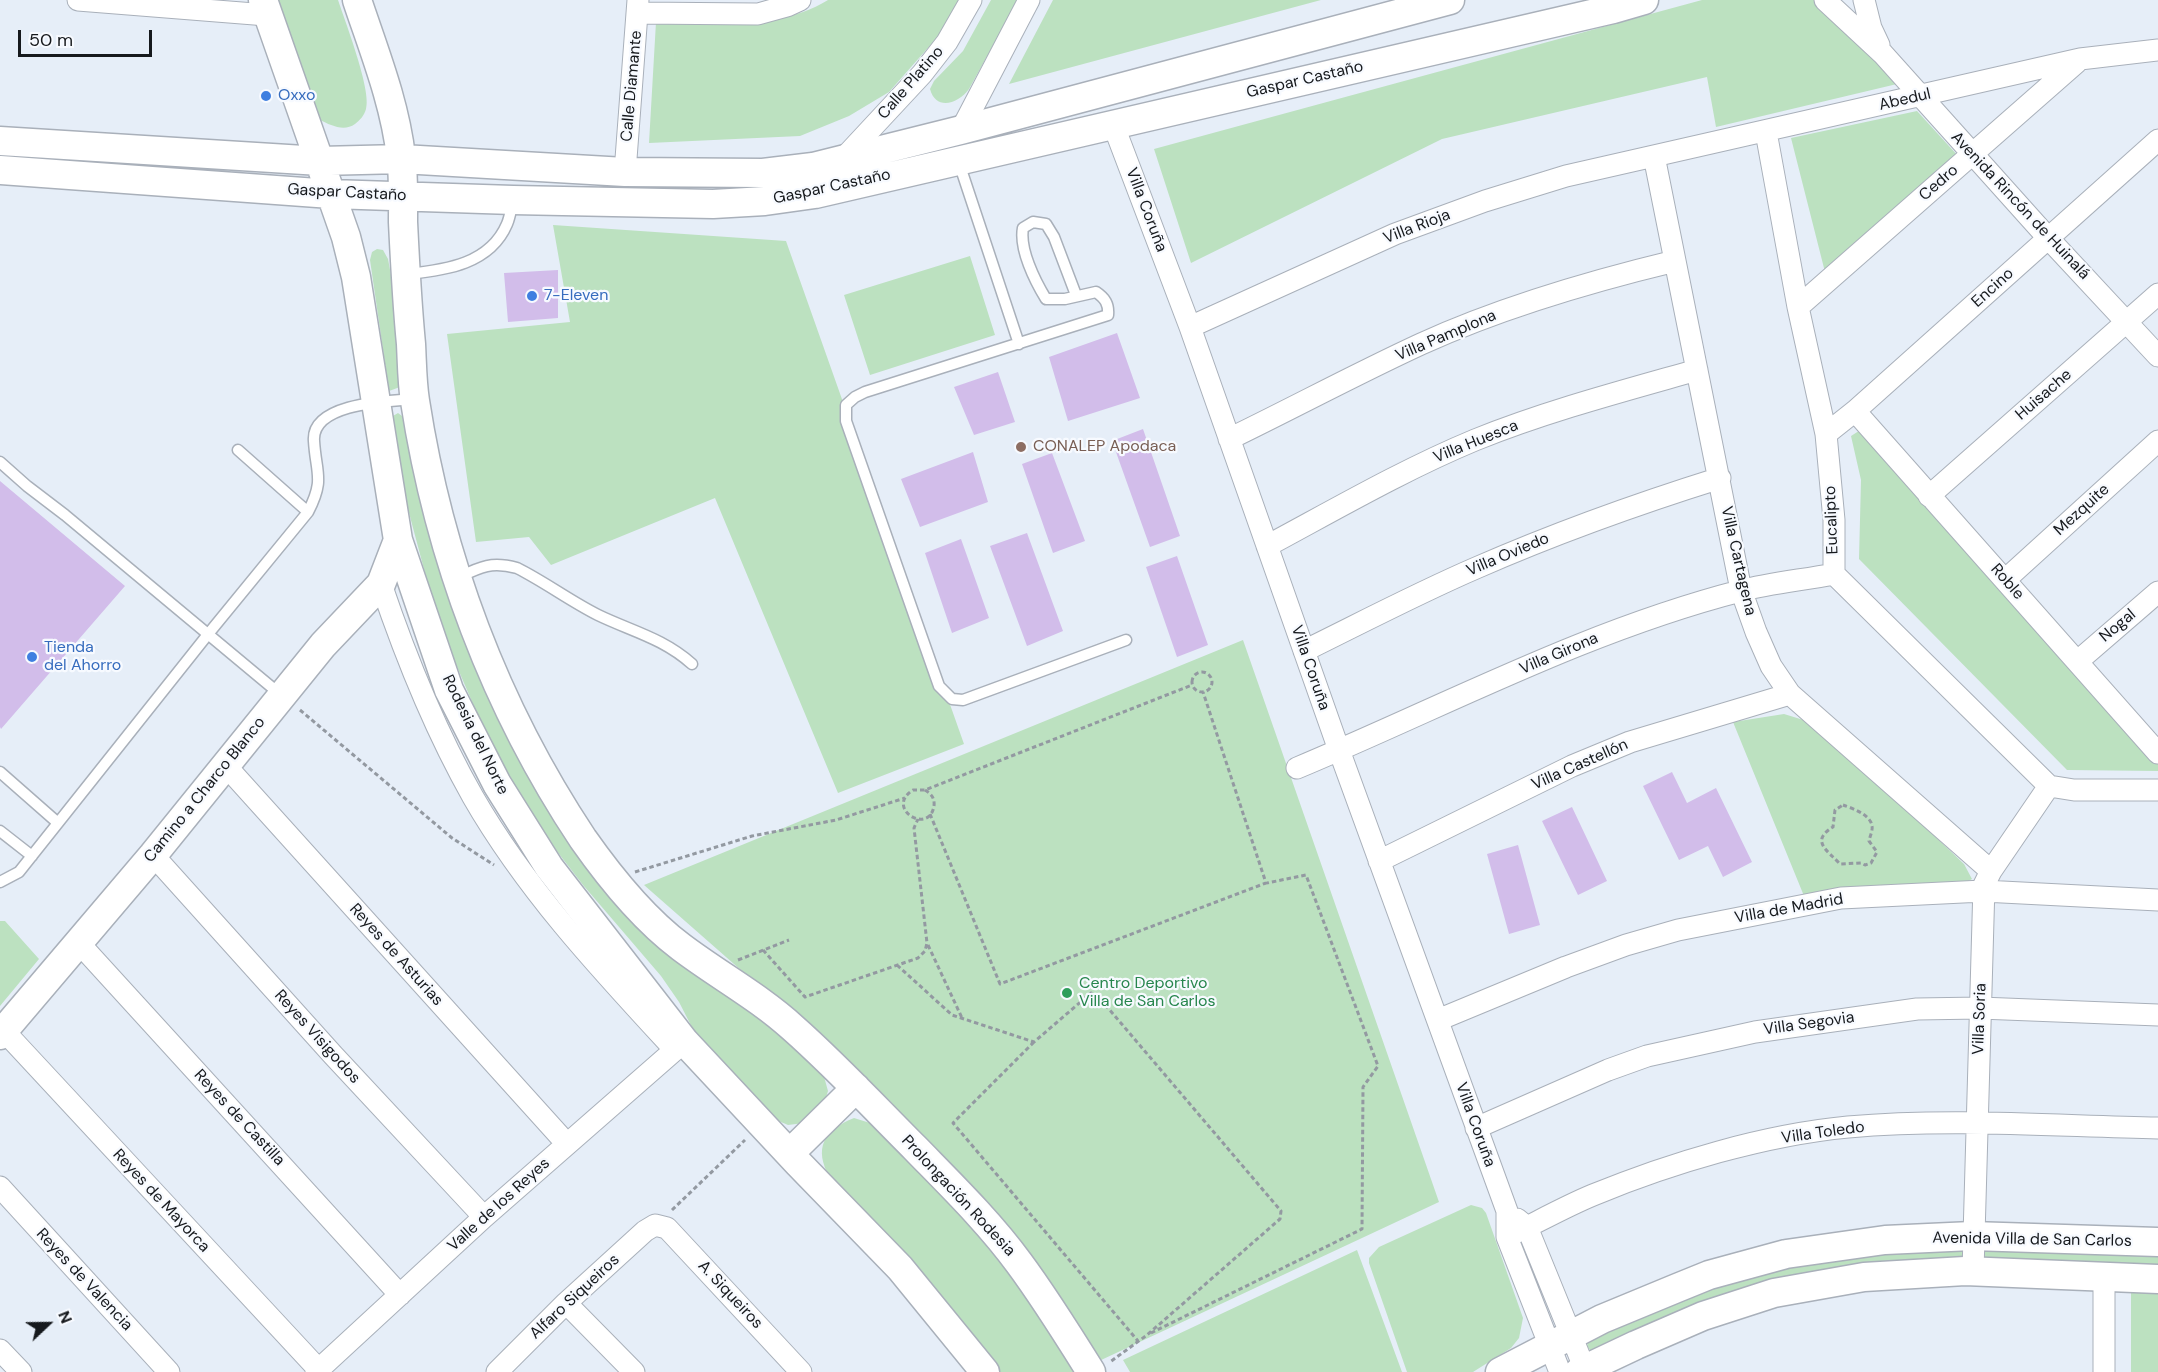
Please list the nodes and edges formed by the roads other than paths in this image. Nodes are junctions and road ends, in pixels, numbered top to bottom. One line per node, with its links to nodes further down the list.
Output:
1 (78, 0): 9 (street)
2 (357, 0): 24 (street)
3 (800, 0): 11 (street)
4 (971, 0): 25 (street, Calle Platino)
5 (1029, 0): 18 (street)
6 (1644, 0): 17 (street, Gaspar Castaño)
7 (1825, 0): 14 (street, Avenida Rincón de Huinalá)
8 (1864, 0): 14 (street, Avenida Rincón de Huinalá)
9 (109, 1): 12 (street)
10 (1437, 1): 18 (street, Gaspar Castaño)
11 (638, 6): 29 (street, Calle Diamante)
12 (265, 8): 27 (street, Rodesia del Norte)
13 (2158, 50): 15 (street, Abedul)
14 (1883, 54): 16 (street, Avenida Rincón de Huinalá)
15 (2080, 59): 16 (street, Abedul); 22 (street, Cedro)
16 (1920, 96): 19 (street, Abedul); 22 (street, Avenida Rincón de Huinalá)
17 (1113, 124): 26 (street, Gaspar Castaño); 40 (street, Villa Coruña)
18 (962, 130): 25 (street, Gaspar Castaño)
19 (1766, 132): 23 (street, Abedul); 38 (street, Eucalipto)
20 (2158, 140): 33 (street, Encino)
21 (0, 141): 27 (street, Gaspar Castaño)
22 (1972, 154): 33 (street, Avenida Rincón de Huinalá); 38 (street, Cedro)
23 (1654, 156): 34 (street, Villa Cartagena); 40 (street, Villa Rioja)
24 (402, 159): 27 (street, Gaspar Castaño); 29 (street, Gaspar Castaño); 31 (street)
25 (842, 160): 29 (street, Gaspar Castaño)
26 (958, 160): 32 (street, Gaspar Castaño); 41 (lane)
27 (320, 161): 30 (street, Rodesia del Norte)
28 (0, 170): 30 (street, Gaspar Castaño)
29 (625, 172)
30 (332, 194): 31 (street, Gaspar Castaño); 45 (street, Rodesia del Norte)
31 (402, 196): 32 (street, Gaspar Castaño); 35 (street)
32 (513, 200): 35 (lane)
33 (2049, 238): 39 (street, Avenida Rincón de Huinalá); 46 (street, Encino)
34 (1675, 261): 43 (street, Villa Cartagena); 48 (street, Villa Pamplona)
35 (405, 274): 44 (street)
36 (2158, 294): 39 (street, Huisache)
37 (1076, 296): 37 (lane); 41 (lane)
38 (1798, 307): 47 (street, Eucalipto)
39 (2127, 322): 42 (street, Avenida Rincón de Huinalá); 53 (street, Huisache)
40 (1190, 327): 48 (street, Villa Coruña)
41 (1019, 344): 64 (lane)
42 (2158, 356)
43 (1697, 370): 52 (street, Villa Cartagena); 56 (street, Villa Huesca)
44 (415, 399): 45 (lane); 58 (street)
45 (375, 402): 54 (lane); 55 (street, Rodesia del Norte)
46 (1855, 411): 47 (street, Encino); 53 (street, Roble)
47 (1826, 434): 57 (street, Eucalipto)
48 (1229, 439): 56 (street, Villa Coruña)
49 (2158, 441): 59 (street, Mezquite)
50 (238, 450): 54 (lane)
51 (0, 462): 63 (lane)
52 (1720, 478): 61 (street, Villa Cartagena); 65 (street, Villa Oviedo)
53 (1929, 496): 59 (street, Roble)
54 (308, 512): 63 (lane)
55 (398, 540): 60 (street, Camino a Charco Blanco); 91 (street, Rodesia del Norte)
56 (1267, 546): 65 (street, Villa Coruña)
57 (1834, 574): 61 (street, Villa Girona); 75 (street, Eucalipto)
58 (457, 578): 67 (lane); 92 (street)
59 (2005, 580): 66 (street, Roble)
60 (381, 584): 69 (street, Camino a Charco Blanco); 91 (street)
61 (1741, 590): 68 (street, Villa Cartagena); 71 (street, Villa Girona)
62 (2158, 592): 66 (street, Nogal)
63 (209, 633): 69 (lane); 77 (lane)
64 (1126, 640)
65 (1304, 651): 71 (street, Villa Coruña)
66 (2078, 661): 70 (street, Roble)
67 (692, 664)
68 (1790, 694): 81 (street, Villa Castellón); 82 (street, Villa Cartagena)
69 (282, 696): 72 (street, Camino a Charco Blanco)
70 (2157, 749)
71 (1339, 750): 73 (street, Villa Girona); 81 (street, Villa Coruña)
72 (226, 766): 79 (street, Camino a Charco Blanco); 96 (street, Reyes de Asturias)
73 (1297, 768)
74 (0, 772): 77 (lane)
75 (2049, 786): 76 (street); 82 (street, Villa Soria)
76 (2158, 790)
77 (58, 822): 80 (lane)
78 (0, 831): 80 (lane)
79 (153, 855): 86 (street, Camino a Charco Blanco); 100 (street, Reyes Visigodos)
80 (32, 856): 83 (lane)
81 (1379, 861): 89 (street, Villa Coruña)
82 (1991, 871): 84 (street, Villa Soria)
83 (0, 882)
84 (1983, 891): 85 (street, Villa de Madrid); 87 (street, Villa Soria); 89 (street, Villa de Madrid)
85 (2158, 900)
86 (78, 942): 90 (street, Camino a Charco Blanco); 109 (street, Reyes de Castilla)
87 (1980, 1008): 88 (street, Villa Segovia); 93 (street, Villa Soria); 94 (street, Villa Segovia)
88 (2158, 1015)
89 (1438, 1020): 94 (street, Villa Coruña)
90 (2, 1033): 114 (street, Reyes de Mayorca)
91 (680, 1046): 96 (street, Valle de los Reyes); 97 (street, Rodesia del Norte)
92 (856, 1088): 97 (street); 113 (street, Prolongación Rodesia)
93 (1976, 1124): 95 (street, Villa Toledo); 102 (street, Villa Toledo); 103 (street, Villa Soria)
94 (1476, 1128): 99 (street, Villa Coruña)
95 (2158, 1128)
96 (567, 1144): 100 (street, Valle de los Reyes)
97 (790, 1153): 121 (street)
98 (0, 1187): 117 (street, Reyes de Valencia)
99 (1507, 1211): 102 (street, Villa Coruña); 104 (street, Villa Coruña)
100 (484, 1217): 109 (street, Valle de los Reyes)
101 (655, 1225): 110 (street, Alfaro Siqueiros); 120 (street, A. Siqueiros)
102 (1527, 1227): 104 (street, Villa Toledo); 111 (street, Villa Coruña)
103 (1972, 1236): 105 (street, Avenida Villa de San Carlos); 106 (street, Villa Soria); 111 (street, Avenida Villa de San Carlos)
104 (1507, 1237): 111 (street, Villa Coruña)
105 (2158, 1242)
106 (1973, 1271): 107 (street, Avenida Villa de San Carlos); 115 (street, Avenida Villa de San Carlos)
107 (2104, 1277): 108 (street, Avenida Villa de San Carlos); 123 (street)
108 (2158, 1279)
109 (400, 1294): 114 (street, Valle de los Reyes)
110 (566, 1303): 118 (street, Alfaro Siqueiros); 119 (street)
111 (1560, 1340): 115 (street, Villa Coruña); 122 (street, Avenida Villa de San Carlos)
112 (0, 1350): 116 (street)
113 (1098, 1369)
114 (317, 1371)
115 (1578, 1371)
116 (21, 1372)
117 (169, 1372)
118 (497, 1372)
119 (634, 1372)
120 (801, 1372)
121 (985, 1372)
122 (1500, 1372)
123 (2103, 1372)

